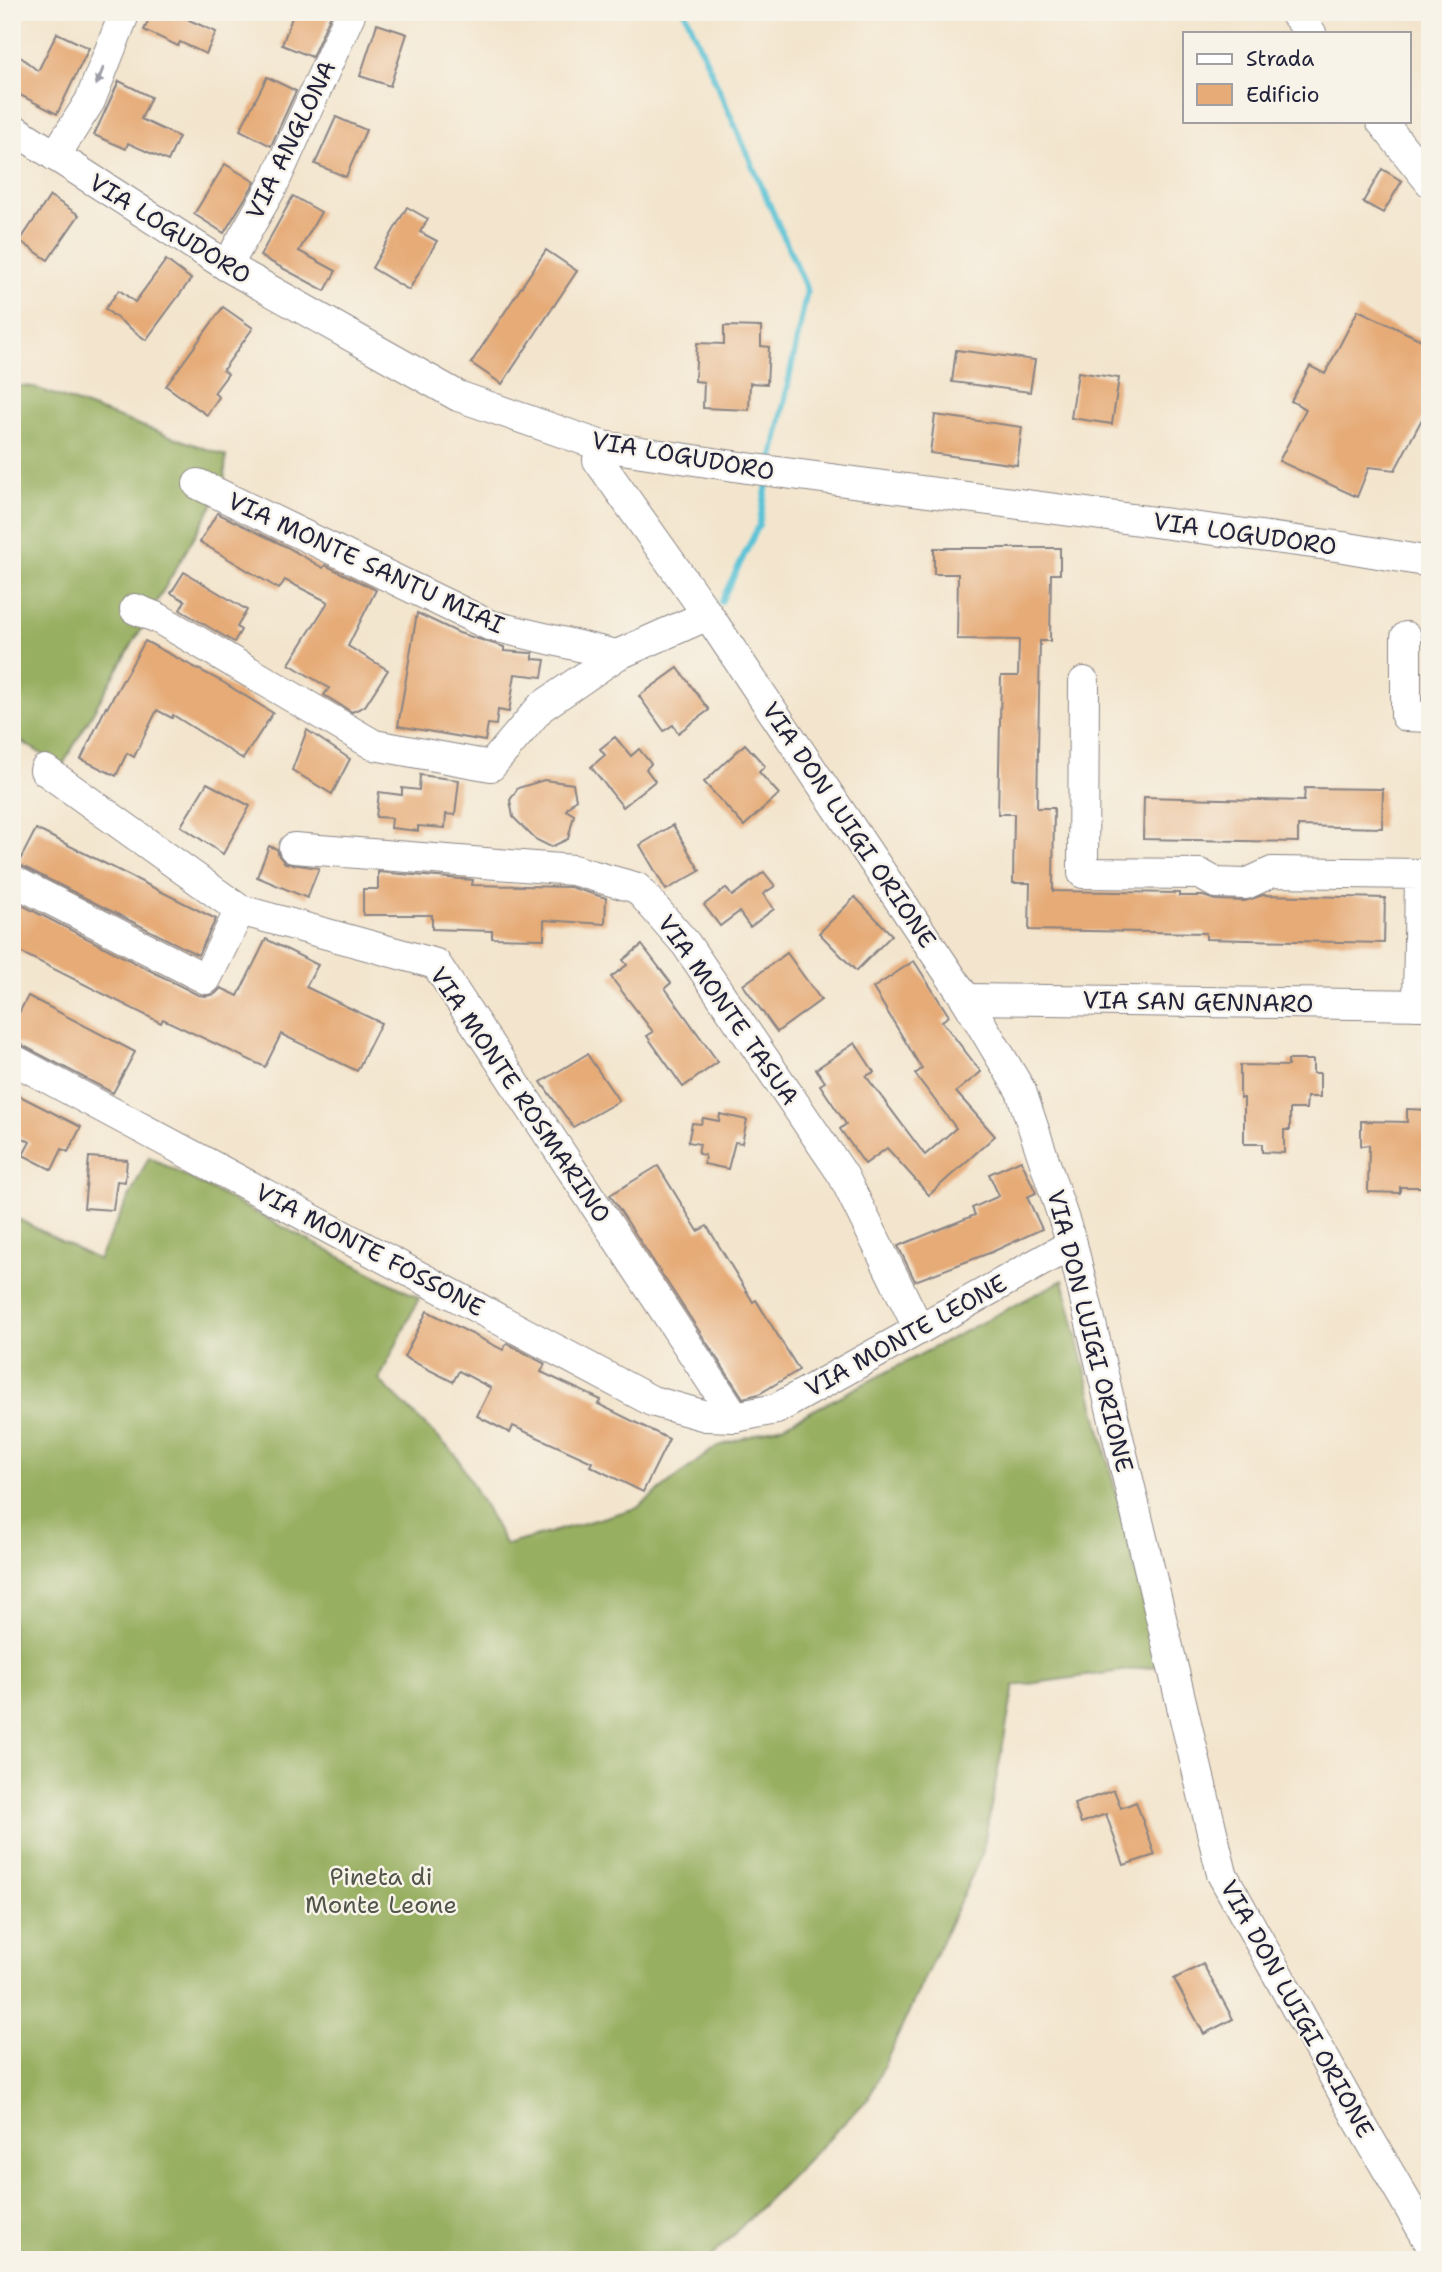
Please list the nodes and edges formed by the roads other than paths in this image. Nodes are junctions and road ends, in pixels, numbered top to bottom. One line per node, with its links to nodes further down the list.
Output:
1 (125, 12): 7 (street, one-way to 7)
2 (351, 12): 9 (street, VIA ANGLONA)
3 (1294, 12): 4 (street)
4 (1310, 32)
5 (1382, 122): 8 (street)
6 (12, 128): 7 (street, VIA LOGUDORO)
7 (55, 156): 9 (street, VIA LOGUDORO)
8 (1430, 182)
9 (227, 266): 10 (street, VIA LOGUDORO)
10 (603, 446): 12 (street, VIA LOGUDORO); 14 (street, VIA DON LUIGI ORIONE)
11 (198, 484): 16 (street, VIA MONTE SANTU MIAI)
12 (1430, 562)
13 (135, 609): 16 (street)
14 (708, 615): 16 (street); 23 (street, VIA DON LUIGI ORIONE)
15 (1406, 637): 18 (street)
16 (617, 655)
17 (1084, 682): 24 (street)
18 (1430, 717)
19 (45, 770): 22 (street, VIA MONTE ROSMARINO)
20 (294, 848): 27 (street, VIA MONTE TASUA)
21 (12, 880): 22 (street)
22 (240, 910): 28 (street, VIA MONTE ROSMARINO)
23 (967, 999): 24 (street, VIA SAN GENNARO); 26 (street, VIA DON LUIGI ORIONE)
24 (1424, 1005)
25 (12, 1059): 28 (street, VIA MONTE FOSSONE)
26 (1072, 1244): 27 (street, VIA MONTE LEONE); 29 (street, VIA DON LUIGI ORIONE)
27 (919, 1329): 28 (street, VIA MONTE LEONE)
28 (735, 1417)
29 (1430, 2243)

